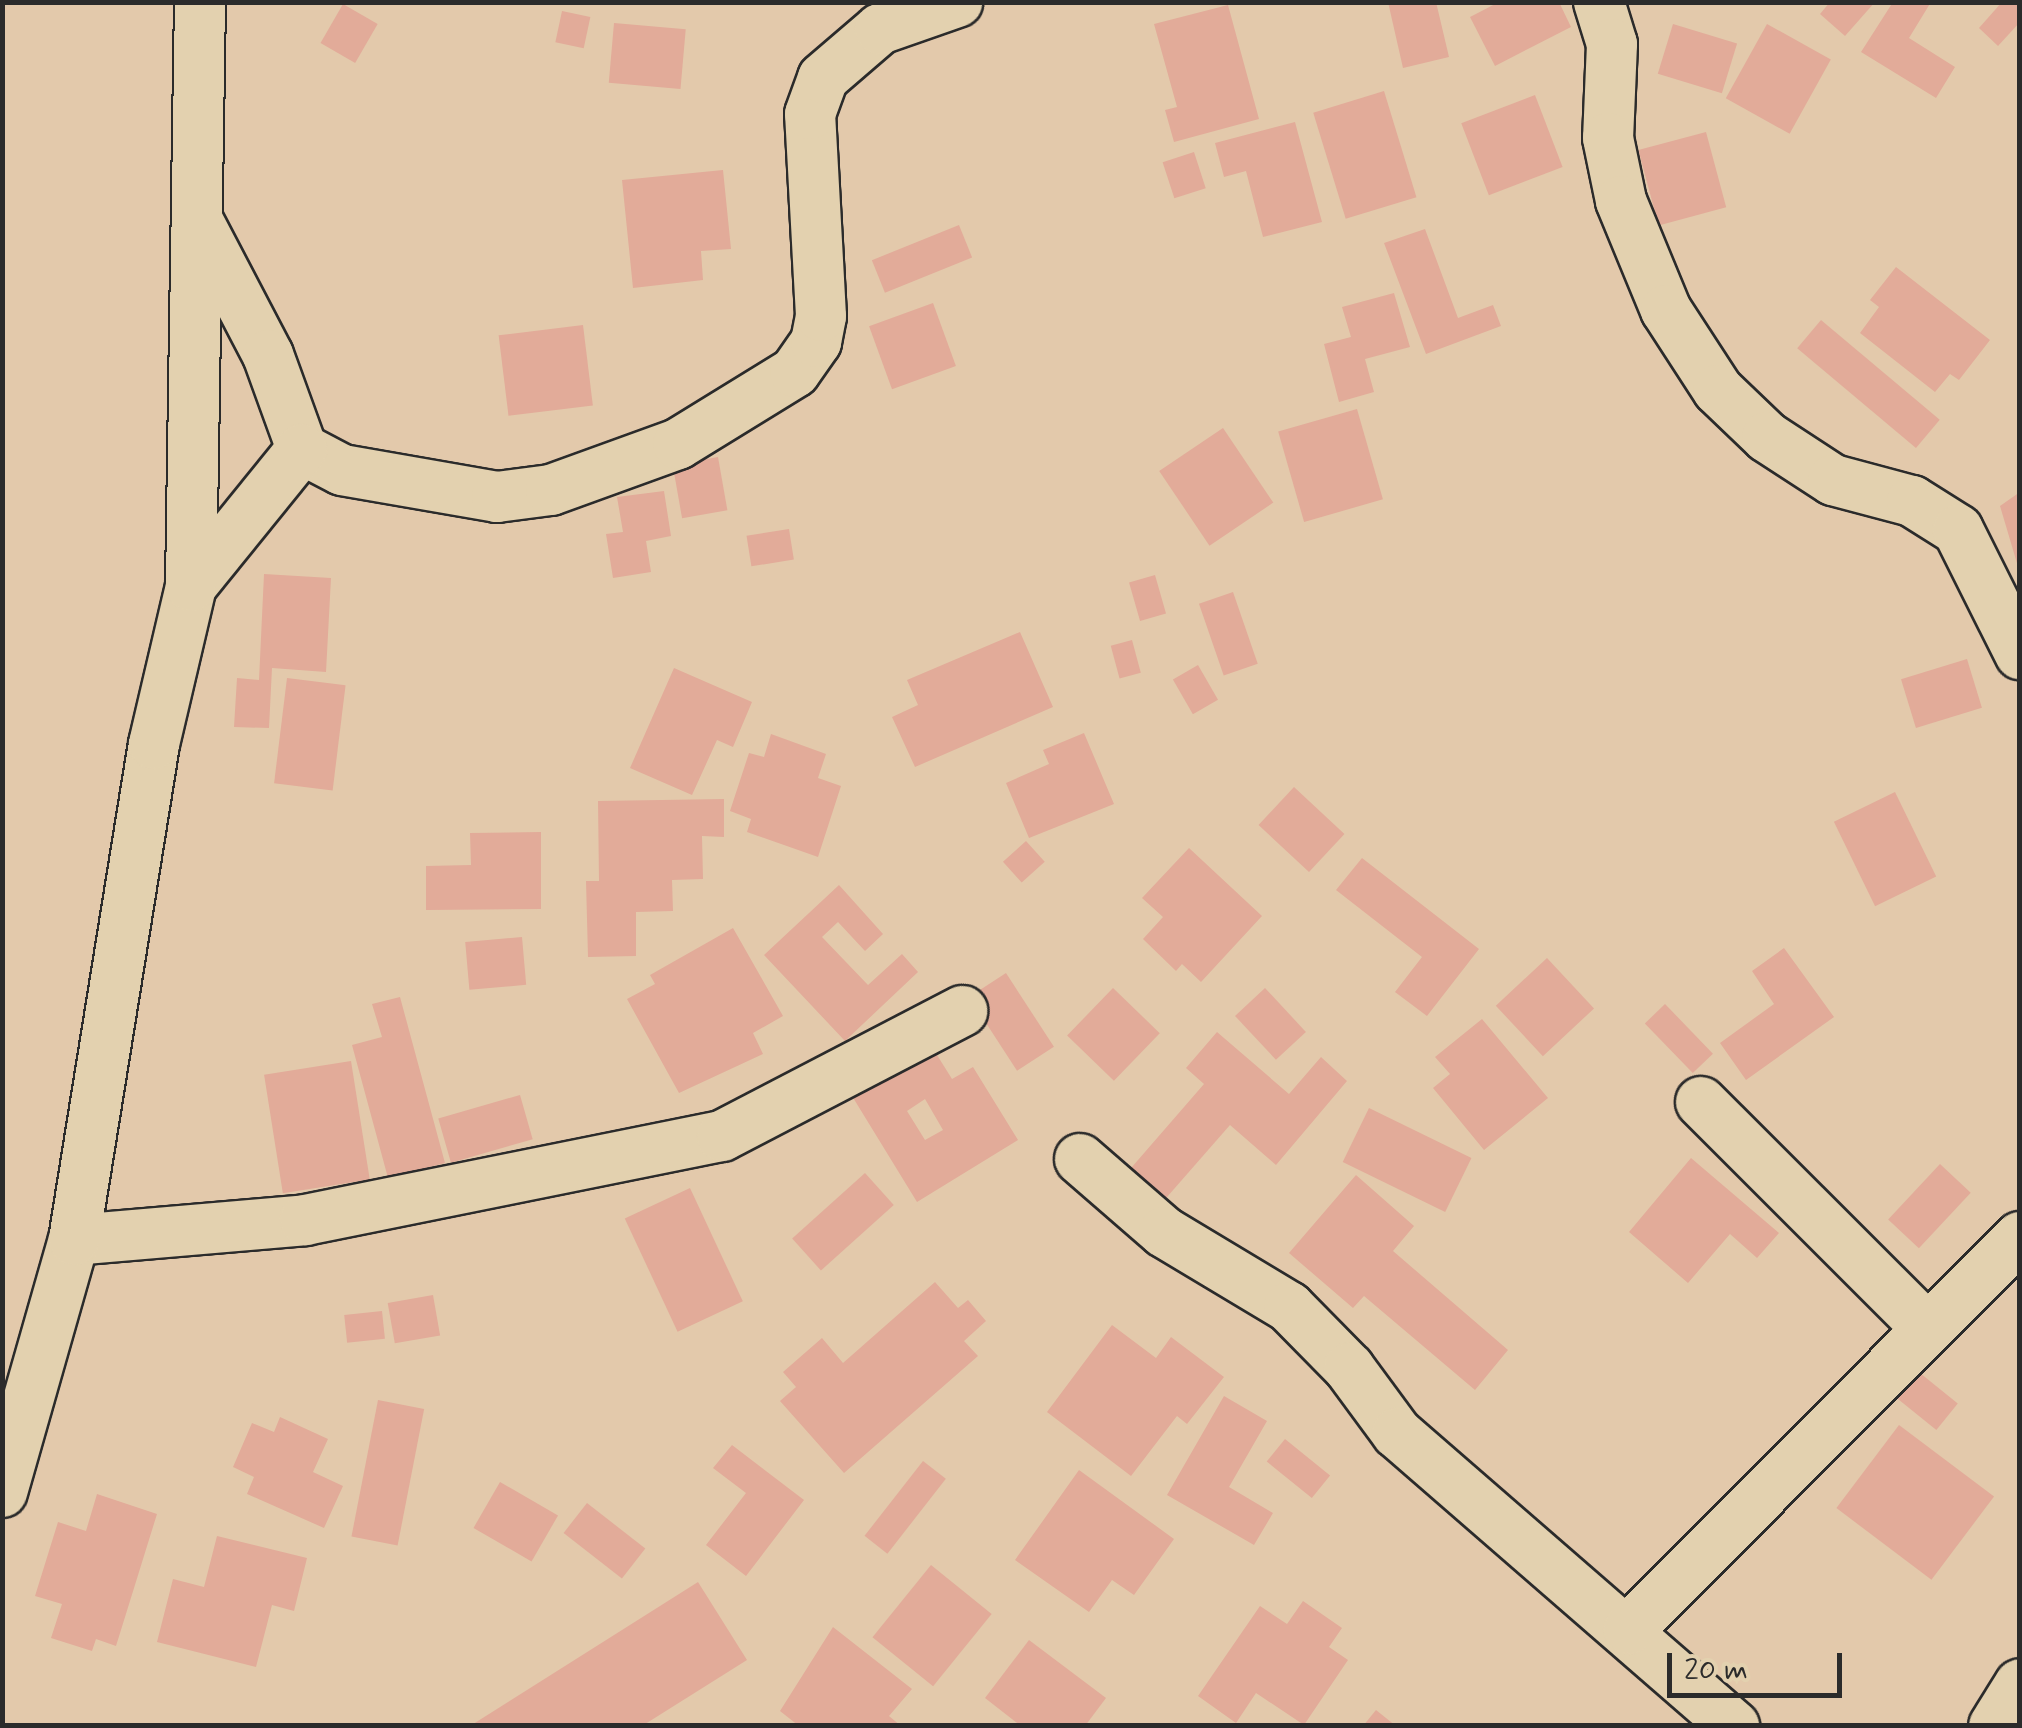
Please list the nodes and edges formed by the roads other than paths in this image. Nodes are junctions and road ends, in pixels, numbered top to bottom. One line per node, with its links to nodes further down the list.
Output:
1 (200, 2): 4 (street)
2 (957, 2): 5 (street)
3 (1599, 2): 7 (street)
4 (198, 220): 5 (street); 6 (street)
5 (302, 450): 6 (street)
6 (191, 586): 12 (street)
7 (2020, 654)
8 (962, 1010): 12 (street)
9 (1701, 1102): 13 (street)
10 (1080, 1160): 15 (street)
11 (2020, 1236): 13 (street)
12 (74, 1240): 14 (street)
13 (1926, 1326): 15 (street)
14 (2, 1492)
15 (1629, 1629): 17 (street)
16 (2020, 1684): 18 (street)
17 (1734, 1726)
18 (1994, 1726)

